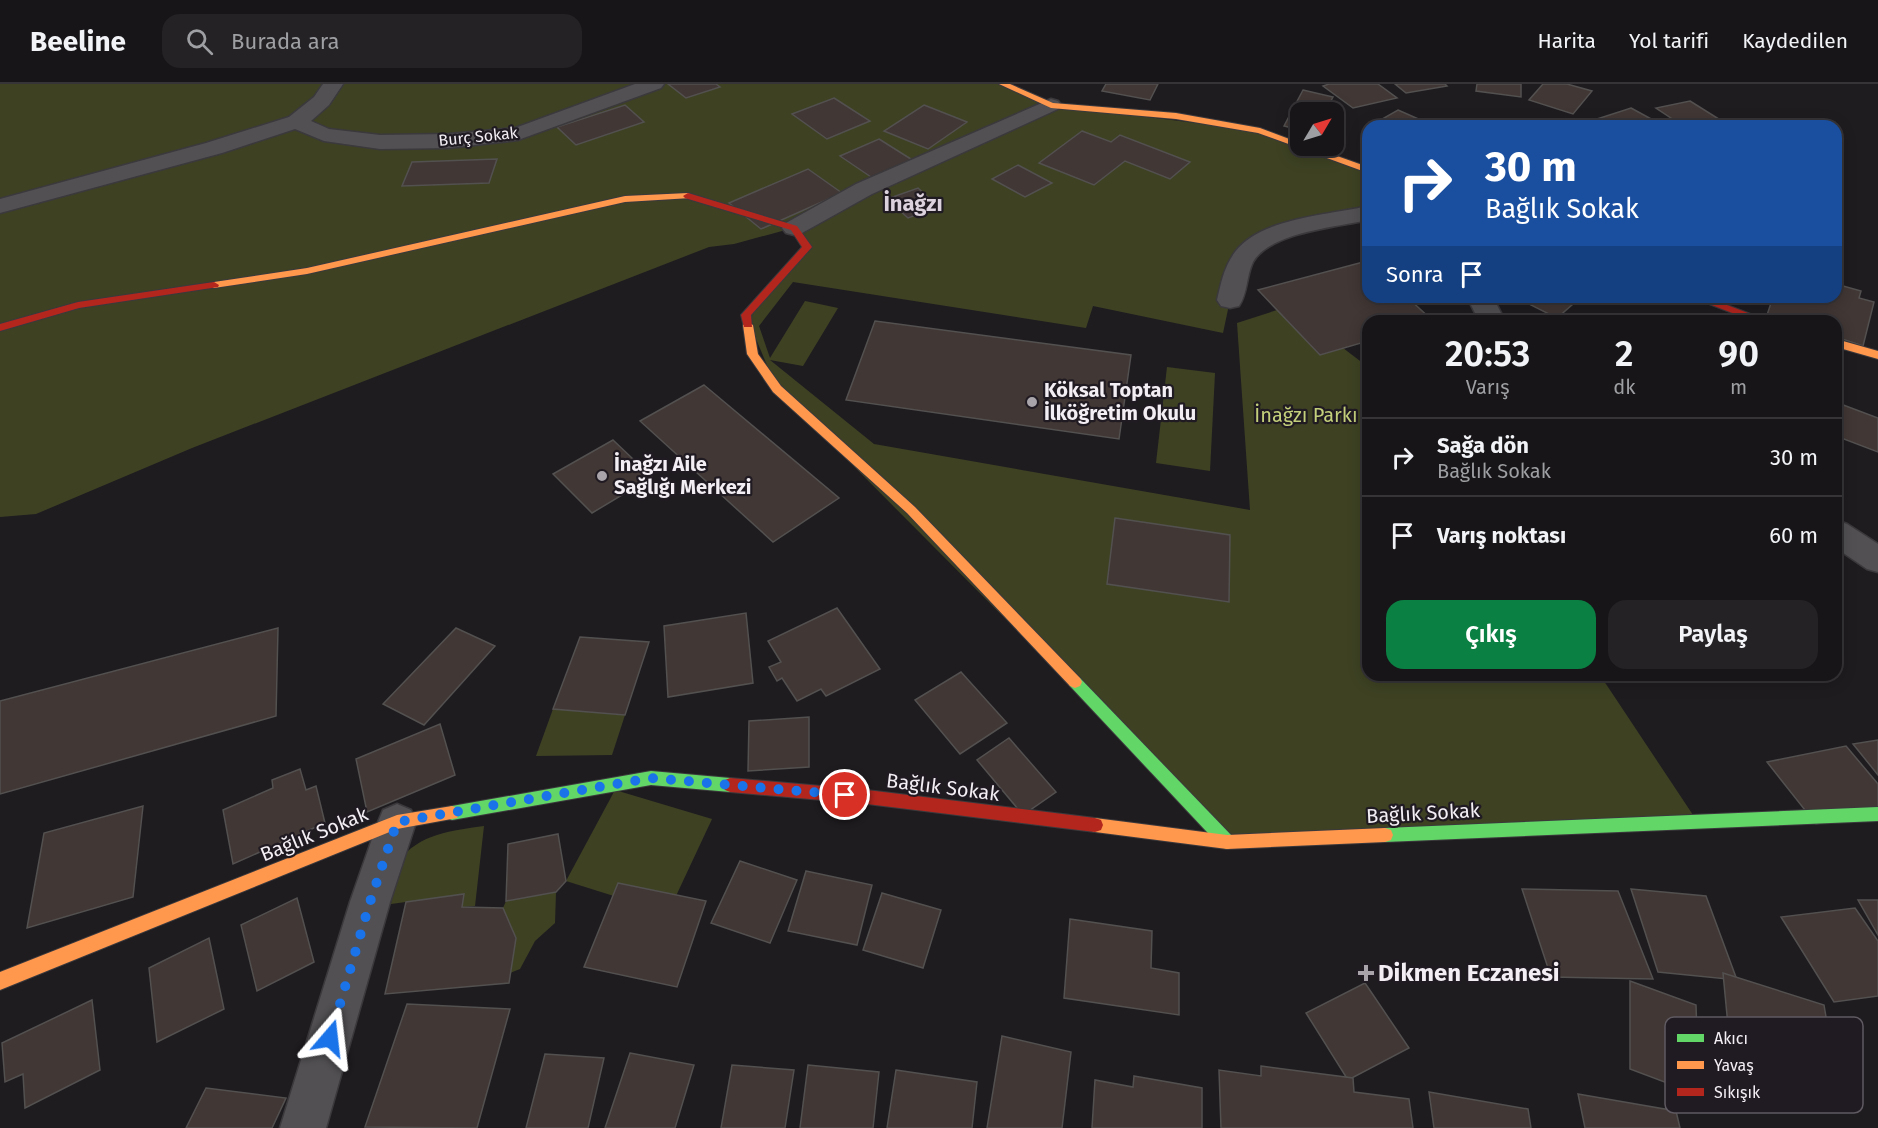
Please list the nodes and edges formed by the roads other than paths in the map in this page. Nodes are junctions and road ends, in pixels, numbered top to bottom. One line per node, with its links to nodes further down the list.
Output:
1 (333, 84): 5 (street)
2 (654, 84): 5 (street, Burç Sokak)
3 (1003, 84): 4 (street)
4 (1050, 105): 6 (street); 9 (street)
5 (297, 122): 7 (street)
6 (1362, 168)
7 (0, 206)
8 (1362, 214): 10 (street)
9 (794, 228): 13 (street); 20 (street)
10 (1230, 300)
11 (1713, 303): 12 (street)
12 (1747, 315)
13 (0, 328)
14 (1842, 345): 15 (street)
15 (1878, 355)
16 (1842, 536): 17 (street)
17 (1878, 560)
18 (1878, 814): 20 (street, Bağlık Sokak)
19 (397, 822): 20 (street, Bağlık Sokak); 21 (street, Bağlık Sokak); 22 (street)
20 (1227, 842)
21 (0, 981)
22 (303, 1128)

